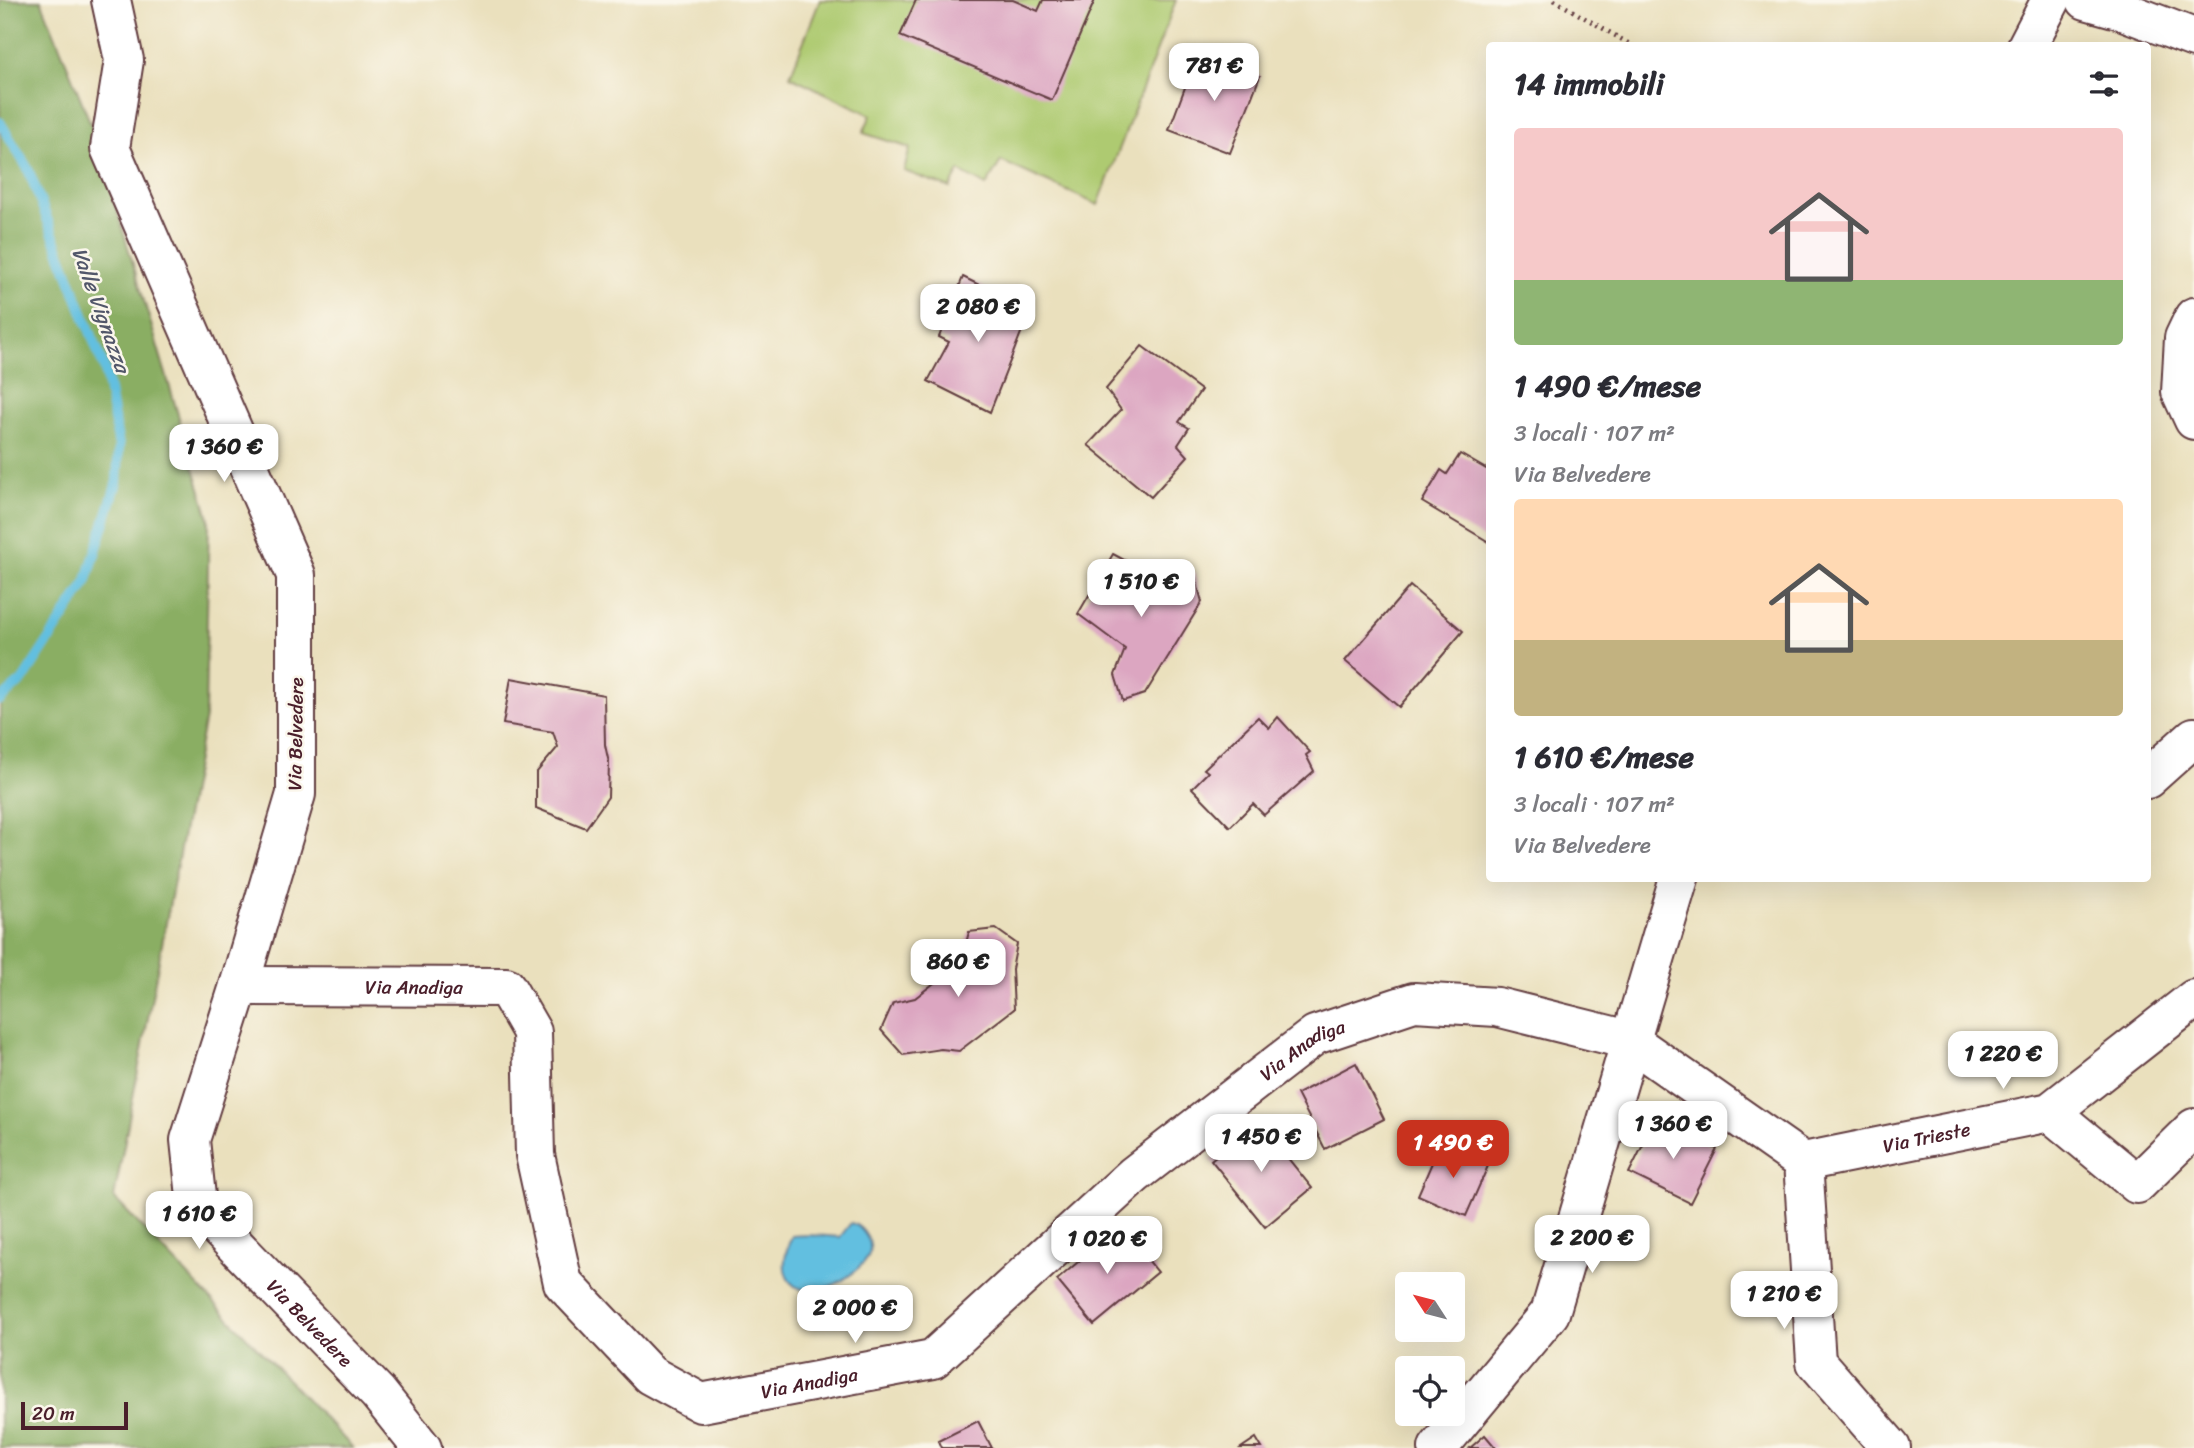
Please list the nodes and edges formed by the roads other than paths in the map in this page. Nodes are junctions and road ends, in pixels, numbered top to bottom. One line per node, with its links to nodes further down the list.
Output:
1 (111, 0): 11 (street, Via Belvedere)
2 (2051, 0): 5 (street)
3 (2086, 0): 4 (street)
4 (2194, 38)
5 (2029, 42)
6 (2194, 317): 7 (street)
7 (2194, 420)
8 (2194, 737): 9 (street)
9 (2151, 775)
10 (1678, 882): 13 (street)
11 (239, 986): 13 (street, Via Anadiga); 17 (street, Via Belvedere)
12 (2194, 999): 14 (street, Via Trieste)
13 (1629, 1040): 16 (street); 18 (street)
14 (2050, 1112): 15 (street); 16 (street, Via Trieste)
15 (2194, 1128)
16 (1803, 1162): 19 (street)
17 (422, 1448)
18 (1438, 1448)
19 (1891, 1448)

